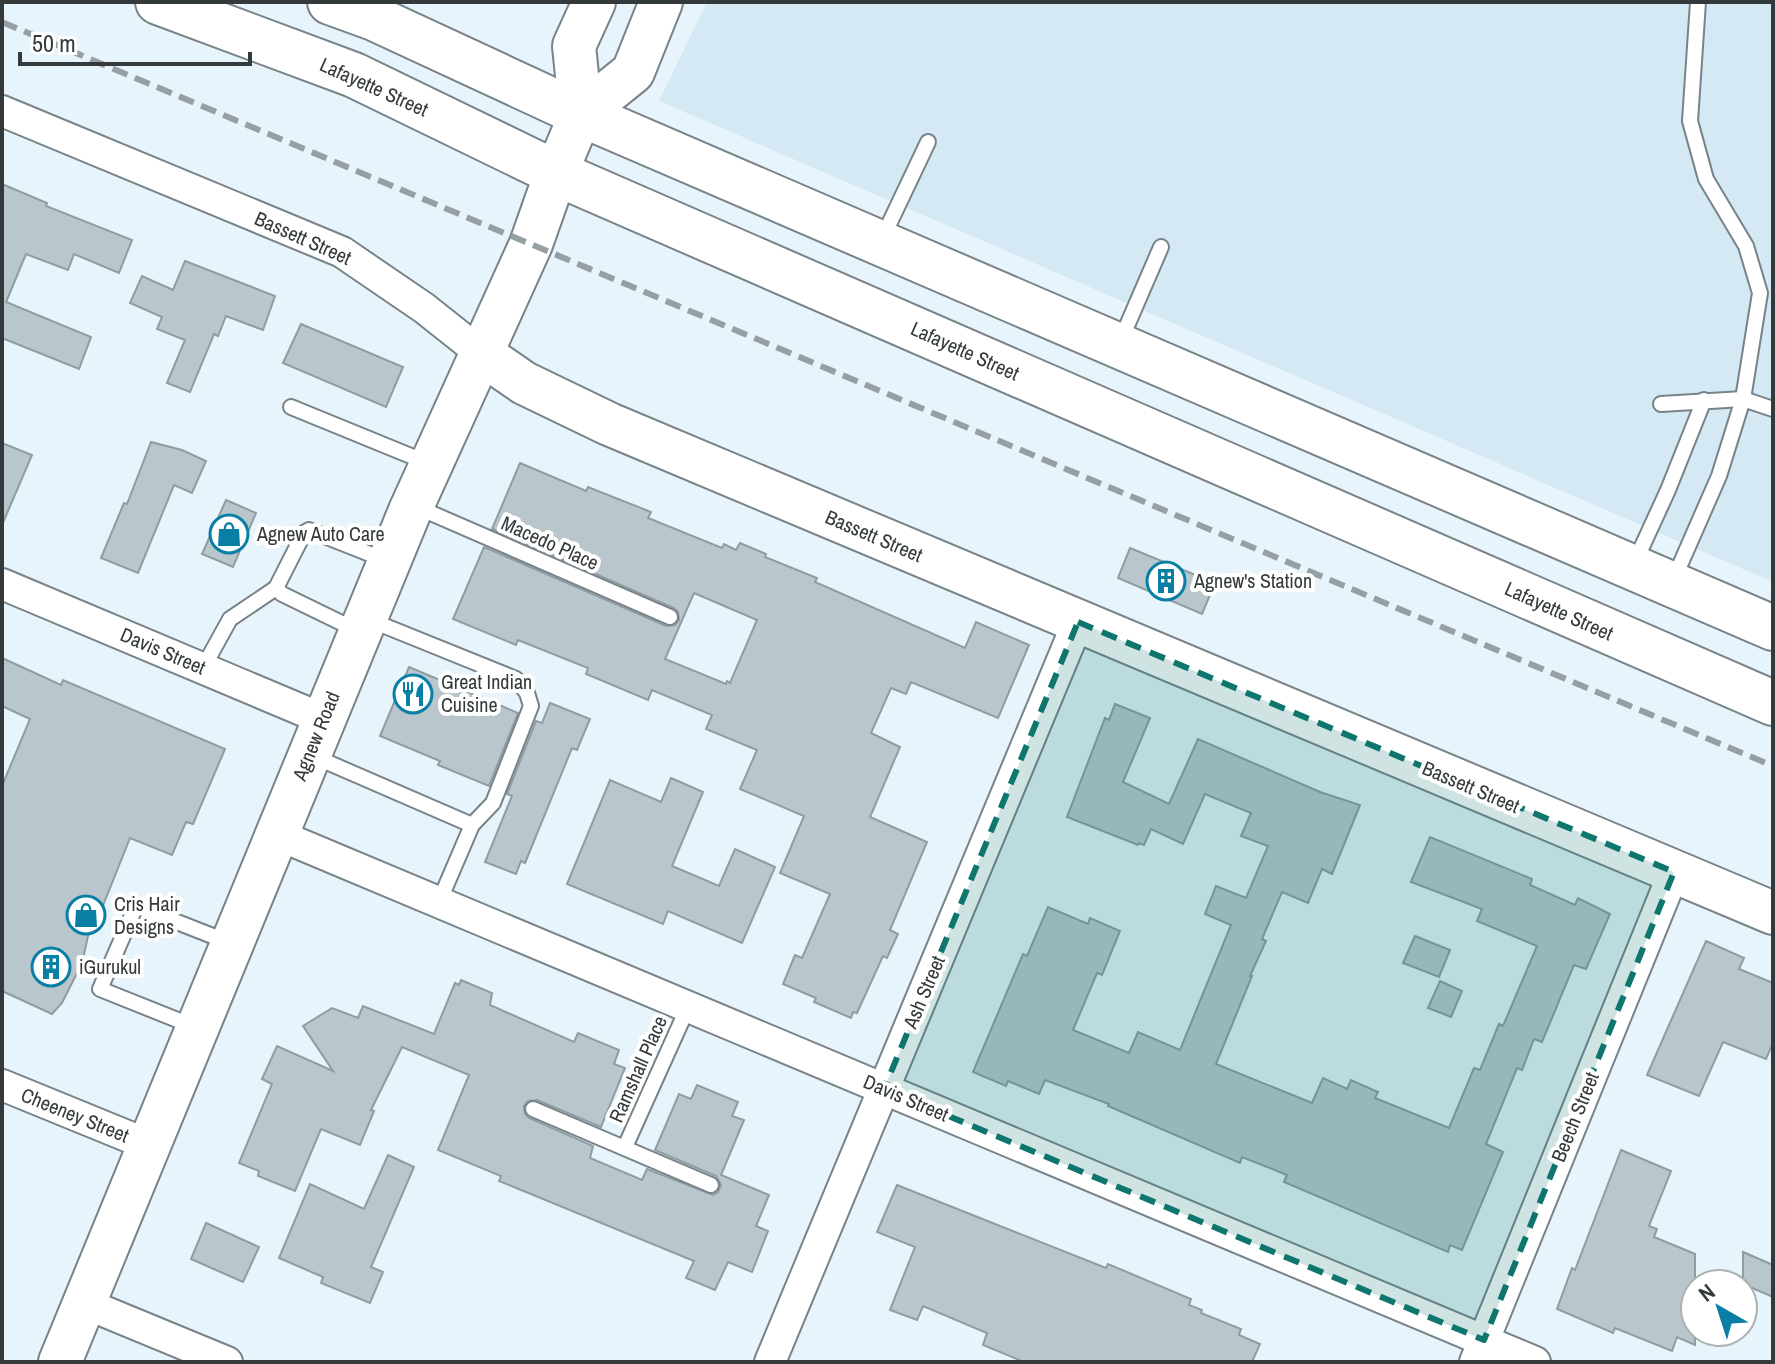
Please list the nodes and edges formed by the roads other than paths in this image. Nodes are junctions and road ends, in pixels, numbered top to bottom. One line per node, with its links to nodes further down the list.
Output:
1 (158, 2): 9 (main road, Lafayette Street)
2 (330, 2): 7 (main road)
3 (594, 2): 7 (street, Agnew Road)
4 (661, 2): 7 (street, Agnew Road)
5 (1698, 2): 14 (lane)
6 (2, 111): 13 (street, Bassett Street)
7 (581, 114): 9 (street, Agnew Road); 10 (main road)
8 (928, 142): 10 (lane)
9 (556, 173): 13 (street, Agnew Road); 31 (main road, Lafayette Street)
10 (880, 243): 12 (main road)
11 (1161, 247): 12 (lane)
12 (1118, 346): 22 (main road)
13 (482, 354): 19 (street, Agnew Road); 27 (street, Bassett Street)
14 (1743, 399): 15 (lane); 18 (lane); 24 (lane)
15 (1704, 400): 16 (lane); 22 (lane)
16 (1661, 404)
17 (291, 407): 19 (lane)
18 (1773, 409)
19 (432, 465): 20 (street, Agnew Road)
20 (413, 505): 21 (street, Agnew Road); 26 (lane, Macedo Place)
21 (389, 562): 25 (lane); 28 (street, Agnew Road)
22 (1632, 568): 24 (main road)
23 (2, 584): 30 (street, Davis Street)
24 (1672, 586): 29 (main road)
25 (276, 588): 28 (lane); 30 (lane)
26 (670, 617)
27 (1078, 622): 35 (street, Bassett Street); 42 (street, Ash Street)
28 (363, 625): 32 (street, Agnew Road); 33 (lane)
29 (1773, 628)
30 (203, 668): 32 (street, Davis Street)
31 (1773, 703)
32 (316, 737): 33 (lane); 34 (street, Agnew Road)
33 (472, 825): 36 (lane)
34 (276, 834): 36 (street, Davis Street); 38 (street, Agnew Road)
35 (1674, 872): 37 (street, Bassett Street); 48 (street, Beech Street)
36 (439, 902): 39 (street, Davis Street)
37 (1773, 913)
38 (232, 944): 40 (street, Agnew Road); 40 (lane)
39 (688, 1007): 42 (street, Davis Street); 45 (lane, Ramshall Place)
40 (197, 1028): 44 (street, Agnew Road)
41 (2, 1085): 44 (street, Cheeney Street)
42 (884, 1089): 48 (street, Davis Street); 51 (street, Ash Street)
43 (533, 1109): 45 (lane, Ramshall Place)
44 (149, 1145): 47 (street, Agnew Road)
45 (625, 1147): 46 (lane, Ramshall Place)
46 (711, 1185)
47 (84, 1303): 49 (street, Agnew Road); 50 (street)
48 (1480, 1351): 52 (street, Davis Street)
49 (60, 1362)
50 (227, 1362)
51 (770, 1362)
52 (1535, 1362)

